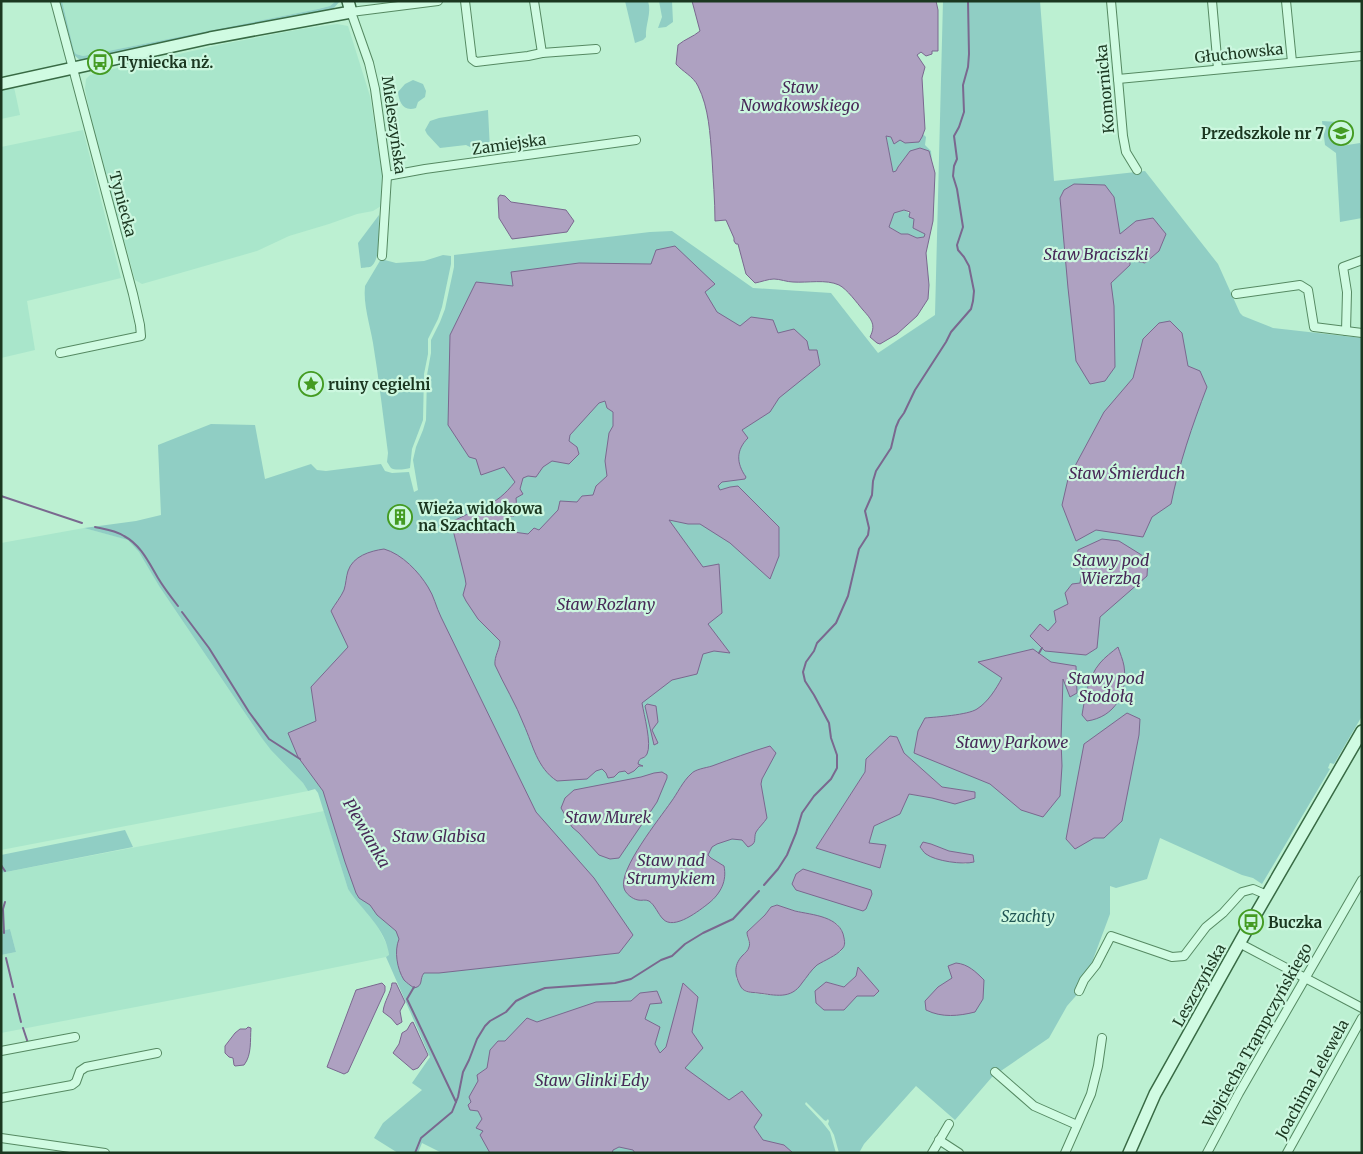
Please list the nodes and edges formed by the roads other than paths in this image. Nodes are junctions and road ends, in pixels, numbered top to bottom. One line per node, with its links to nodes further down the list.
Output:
1 (55, 1): 13 (street, Tyniecka)
2 (438, 1): 8 (street)
3 (465, 1): 10 (street)
4 (534, 1): 10 (street)
5 (1111, 1): 15 (street, Komornicka)
6 (1212, 1): 14 (street)
7 (1286, 1): 12 (street)
8 (350, 7): 13 (street); 19 (street, Mieleszyńska)
9 (596, 49): 10 (street)
10 (542, 53)
11 (1362, 56): 12 (street, Głuchowska)
12 (1292, 62): 14 (street, Głuchowska)
13 (73, 68): 16 (street); 25 (street, Tyniecka)
14 (1218, 69): 15 (street, Głuchowska)
15 (1118, 79): 18 (street, Komornicka)
16 (1, 84)
17 (636, 140): 19 (street, Zamiejska)
18 (1137, 170)
19 (387, 176): 20 (street, Mieleszyńska)
20 (382, 256)
21 (1362, 260): 23 (street)
22 (1236, 294): 23 (street)
23 (1346, 331): 24 (street)
24 (1362, 333)
25 (60, 353)
26 (1362, 731): 28 (street, Leszczyńska)
27 (1362, 880): 30 (street, Wojciecha Trąmpczyńskiego)
28 (1267, 895): 29 (street, Leszczyńska); 31 (street)
29 (1239, 944): 30 (street); 48 (street, Leszczyńska)
30 (1305, 978): 32 (street); 49 (street, Wojciecha Trąmpczyńskiego)
31 (1079, 990)
32 (1362, 1008)
33 (1362, 1018): 50 (street, Joachima Lelewela)
34 (75, 1037): 36 (street)
35 (1102, 1038): 41 (street)
36 (1, 1051)
37 (157, 1053): 39 (street)
38 (995, 1072): 41 (street)
39 (1, 1098)
40 (949, 1124): 43 (street)
41 (1077, 1124): 47 (street)
42 (1, 1138): 44 (street)
43 (938, 1140): 45 (street); 46 (street)
44 (105, 1153)
45 (932, 1153)
46 (959, 1153)
47 (1065, 1153)
48 (1129, 1153)
49 (1207, 1153)
50 (1287, 1153)

